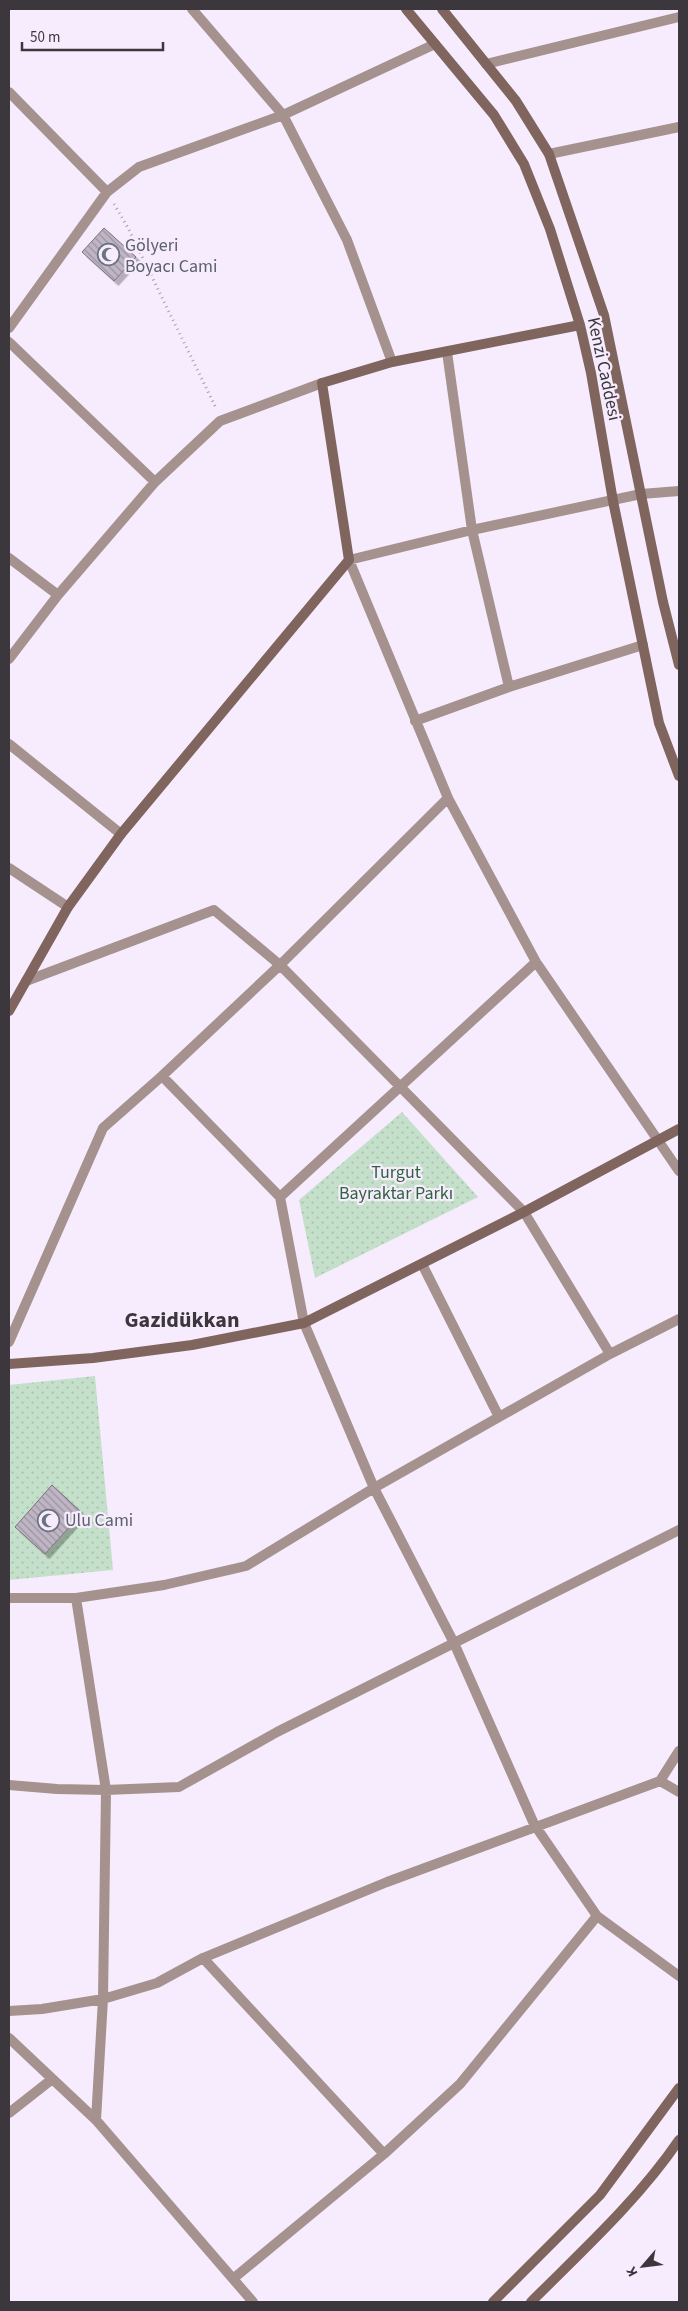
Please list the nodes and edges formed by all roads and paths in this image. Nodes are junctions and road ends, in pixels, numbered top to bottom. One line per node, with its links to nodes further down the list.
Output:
1 (192, 9): 8 (street)
2 (406, 9): 5 (main road, Kenzi Caddesi)
3 (442, 9): 6 (main road, Kenzi Caddesi)
4 (679, 17): 6 (street)
5 (435, 44): 8 (street); 12 (main road, Kenzi Caddesi)
6 (486, 64): 10 (main road, Kenzi Caddesi)
7 (9, 92): 11 (street)
8 (283, 115): 11 (street); 16 (street)
9 (679, 127): 10 (street)
10 (549, 154): 21 (main road, Kenzi Caddesi)
11 (107, 192): 13 (street); 18 (path)
12 (580, 325): 15 (main road); 22 (main road, Kenzi Caddesi)
13 (9, 328)
14 (9, 342): 19 (street)
15 (447, 352): 16 (main road); 23 (street)
16 (392, 362): 17 (main road)
17 (322, 382): 18 (street); 25 (main road)
18 (220, 421): 19 (street)
19 (155, 482): 26 (street)
20 (679, 491): 21 (street)
21 (641, 494): 22 (street); 29 (main road, Kenzi Caddesi)
22 (613, 501): 23 (street); 27 (main road, Kenzi Caddesi)
23 (472, 530): 25 (street); 30 (street)
24 (9, 558): 26 (street)
25 (348, 560): 31 (street); 35 (main road)
26 (58, 595): 28 (street)
27 (642, 644): 30 (street); 33 (main road, Kenzi Caddesi)
28 (9, 659)
29 (679, 665)
30 (509, 688): 31 (street)
31 (415, 721): 34 (street)
32 (9, 744): 35 (street)
33 (679, 776)
34 (448, 798): 38 (street); 39 (street)
35 (121, 834): 37 (main road)
36 (9, 868): 37 (street)
37 (68, 907): 40 (main road)
38 (536, 962): 43 (street); 45 (street)
39 (280, 965): 40 (street); 42 (street); 43 (street)
40 (26, 981): 41 (main road)
41 (9, 1011)
42 (162, 1076): 47 (street); 52 (street)
43 (402, 1087): 47 (street); 48 (street)
44 (679, 1129): 45 (main road)
45 (659, 1140): 46 (street); 48 (main road)
46 (679, 1171)
47 (280, 1197): 51 (street)
48 (524, 1212): 49 (main road); 53 (street)
49 (422, 1264): 51 (main road); 55 (street)
50 (679, 1318): 53 (street)
51 (304, 1323): 54 (main road); 56 (street)
52 (9, 1342)
53 (610, 1354): 55 (street)
54 (9, 1364)
55 (499, 1418): 56 (street)
56 (374, 1488): 59 (street); 60 (street)
57 (679, 1530): 60 (street)
58 (9, 1598): 59 (street)
59 (76, 1598): 64 (street)
60 (454, 1643): 64 (street); 66 (street)
61 (679, 1751): 62 (street)
62 (660, 1781): 65 (street); 66 (street)
63 (9, 1785): 64 (street)
64 (106, 1790): 70 (street)
65 (679, 1792)
66 (536, 1827): 67 (street); 68 (street)
67 (597, 1916): 69 (street); 78 (street)
68 (203, 1958): 70 (street); 78 (street)
69 (679, 1976)
70 (103, 1999): 71 (street); 76 (street)
71 (9, 2011)
72 (9, 2038): 73 (street)
73 (51, 2080): 75 (street); 76 (street)
74 (679, 2088): 81 (main road)
75 (9, 2112)
76 (96, 2120): 79 (street)
77 (679, 2140): 82 (main road)
78 (384, 2154): 79 (street)
79 (234, 2278): 80 (street)
80 (253, 2302)
81 (492, 2302)
82 (531, 2302)

